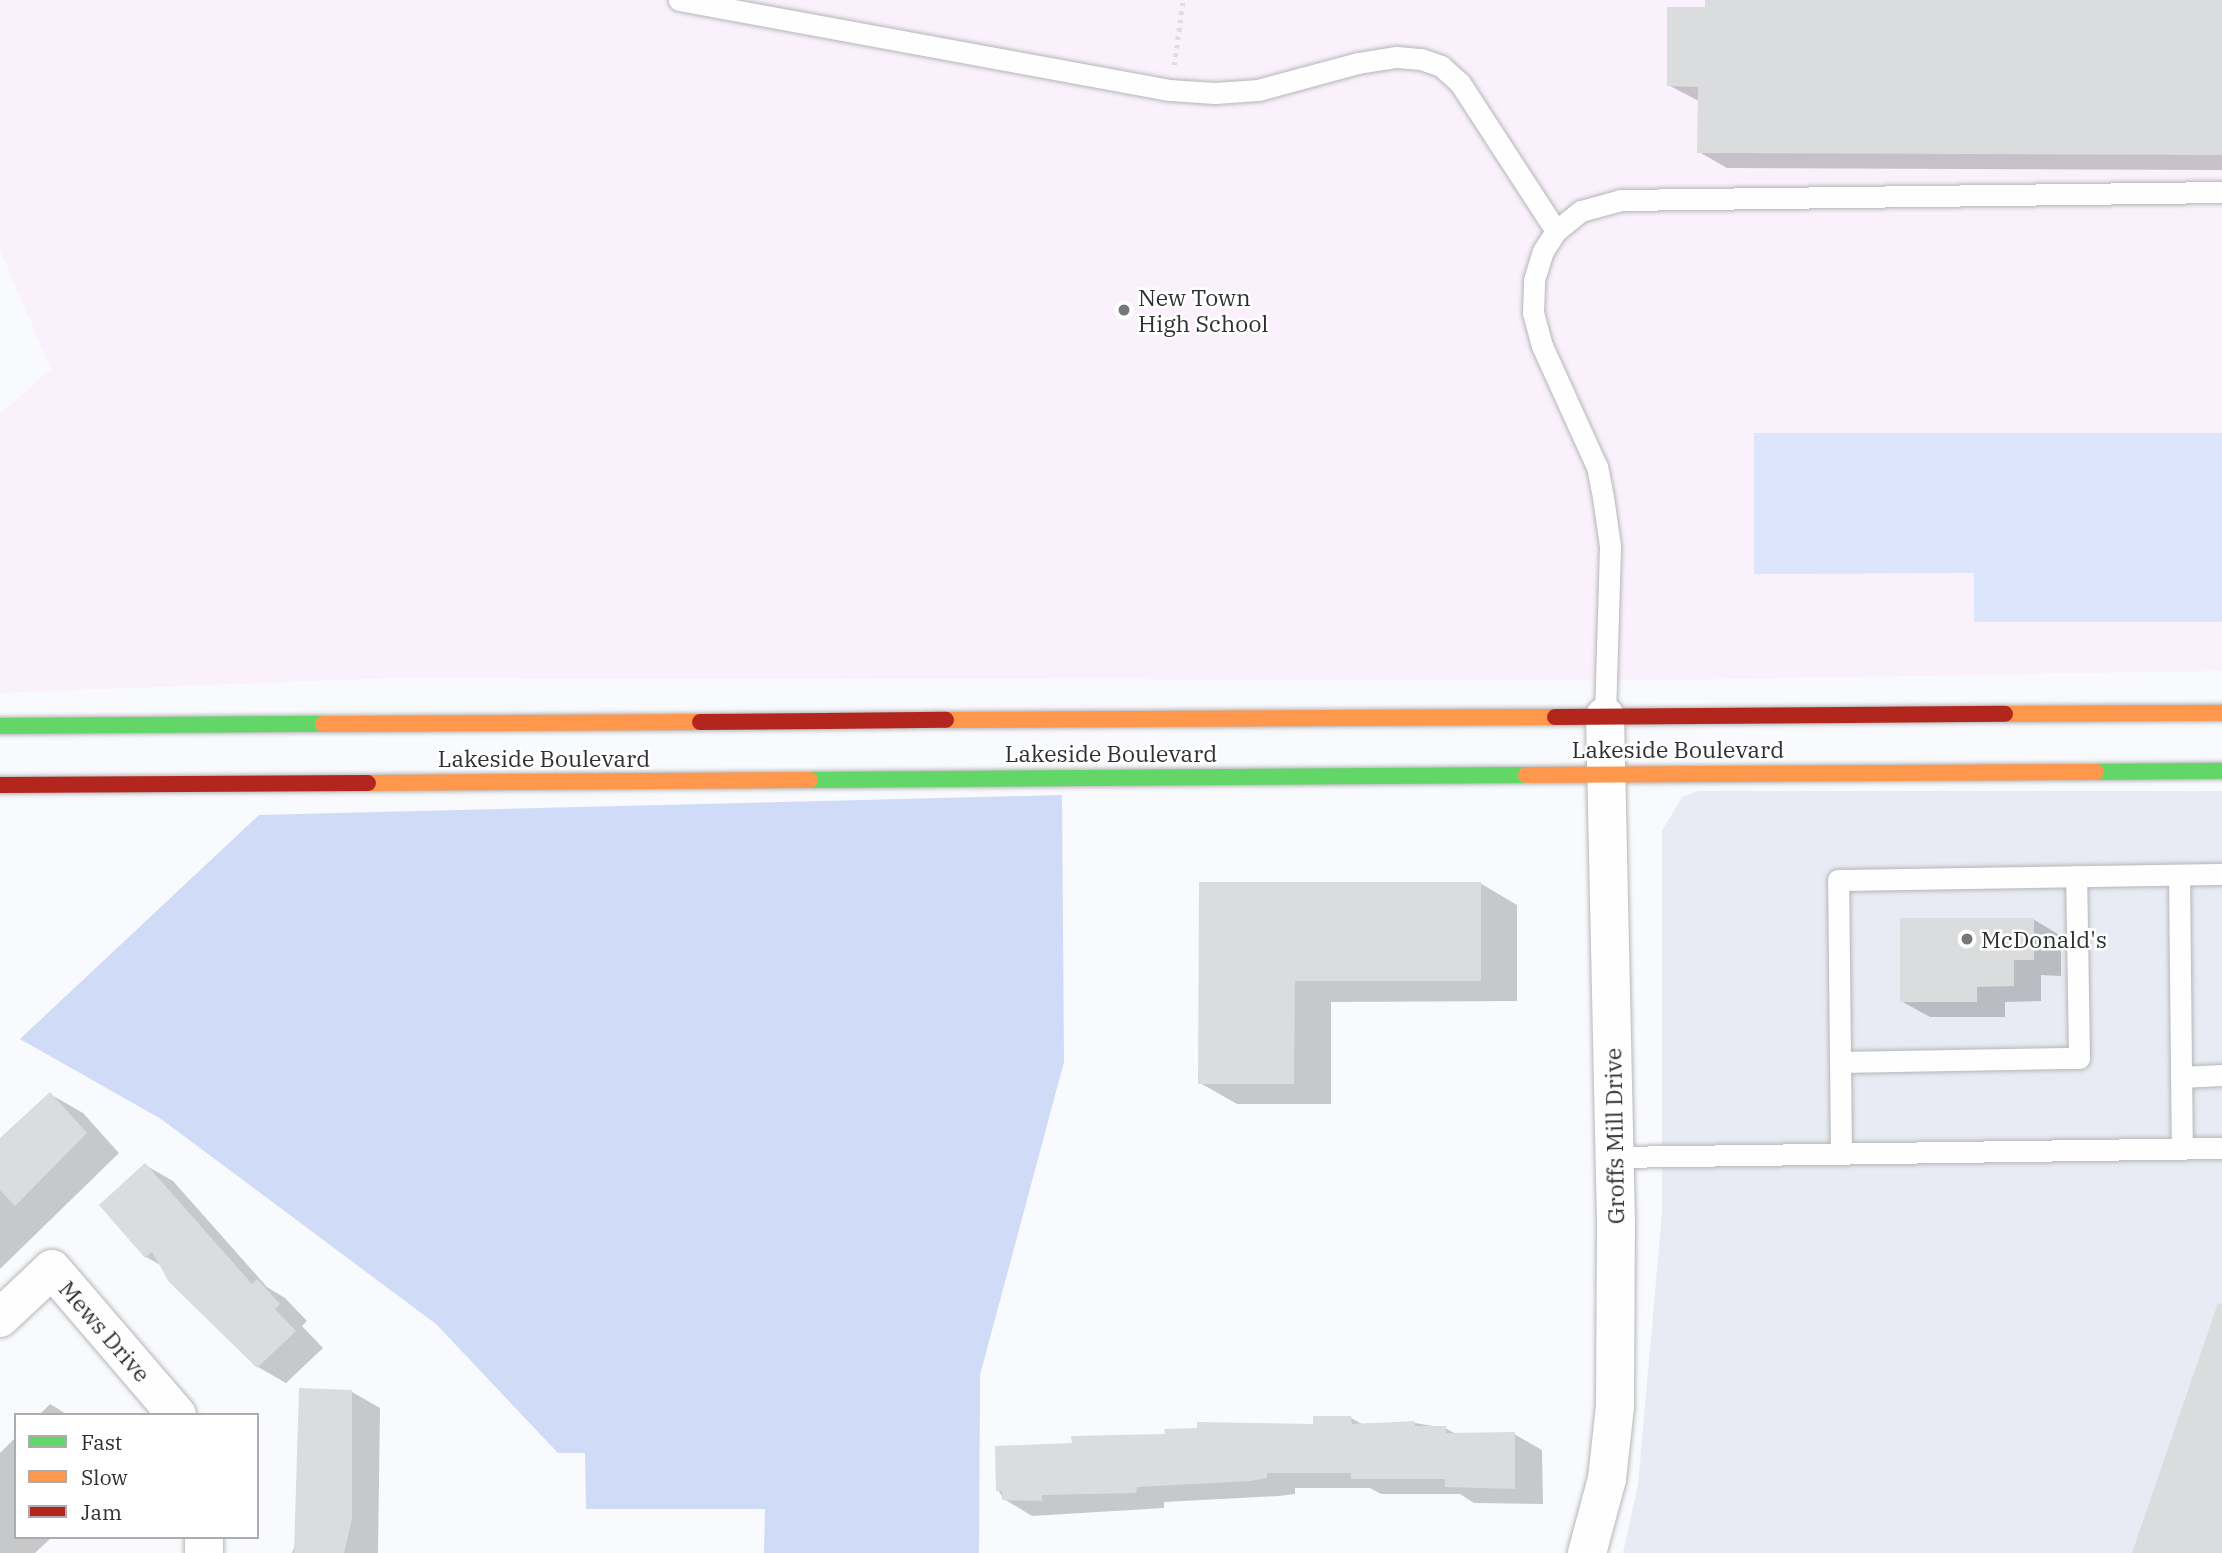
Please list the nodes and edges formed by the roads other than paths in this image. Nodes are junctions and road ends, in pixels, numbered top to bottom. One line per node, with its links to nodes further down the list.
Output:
1 (679, 0): 3 (lane)
2 (2222, 192): 3 (lane)
3 (1556, 231): 5 (lane)
4 (2222, 713): 5 (main road, Lakeside Boulevard)
5 (1605, 716): 6 (main road, Lakeside Boulevard); 8 (street, Groffs Mill Drive)
6 (0, 726)
7 (2222, 771): 8 (main road, Lakeside Boulevard)
8 (1607, 772): 9 (main road, Lakeside Boulevard); 19 (street, Groffs Mill Drive)
9 (0, 785)
10 (2222, 874): 11 (lane)
11 (2179, 875): 12 (lane); 15 (lane)
12 (2077, 876): 13 (lane); 13 (lane)
13 (1840, 1062): 18 (lane)
14 (2222, 1075): 15 (lane)
15 (2181, 1077): 17 (lane)
16 (2222, 1148): 17 (lane)
17 (2182, 1149): 18 (lane)
18 (1841, 1154): 19 (lane)
19 (1614, 1157): 22 (street, Groffs Mill Drive)
20 (0, 1318): 21 (street, Mews Drive)
21 (175, 1413)
22 (1587, 1553)

